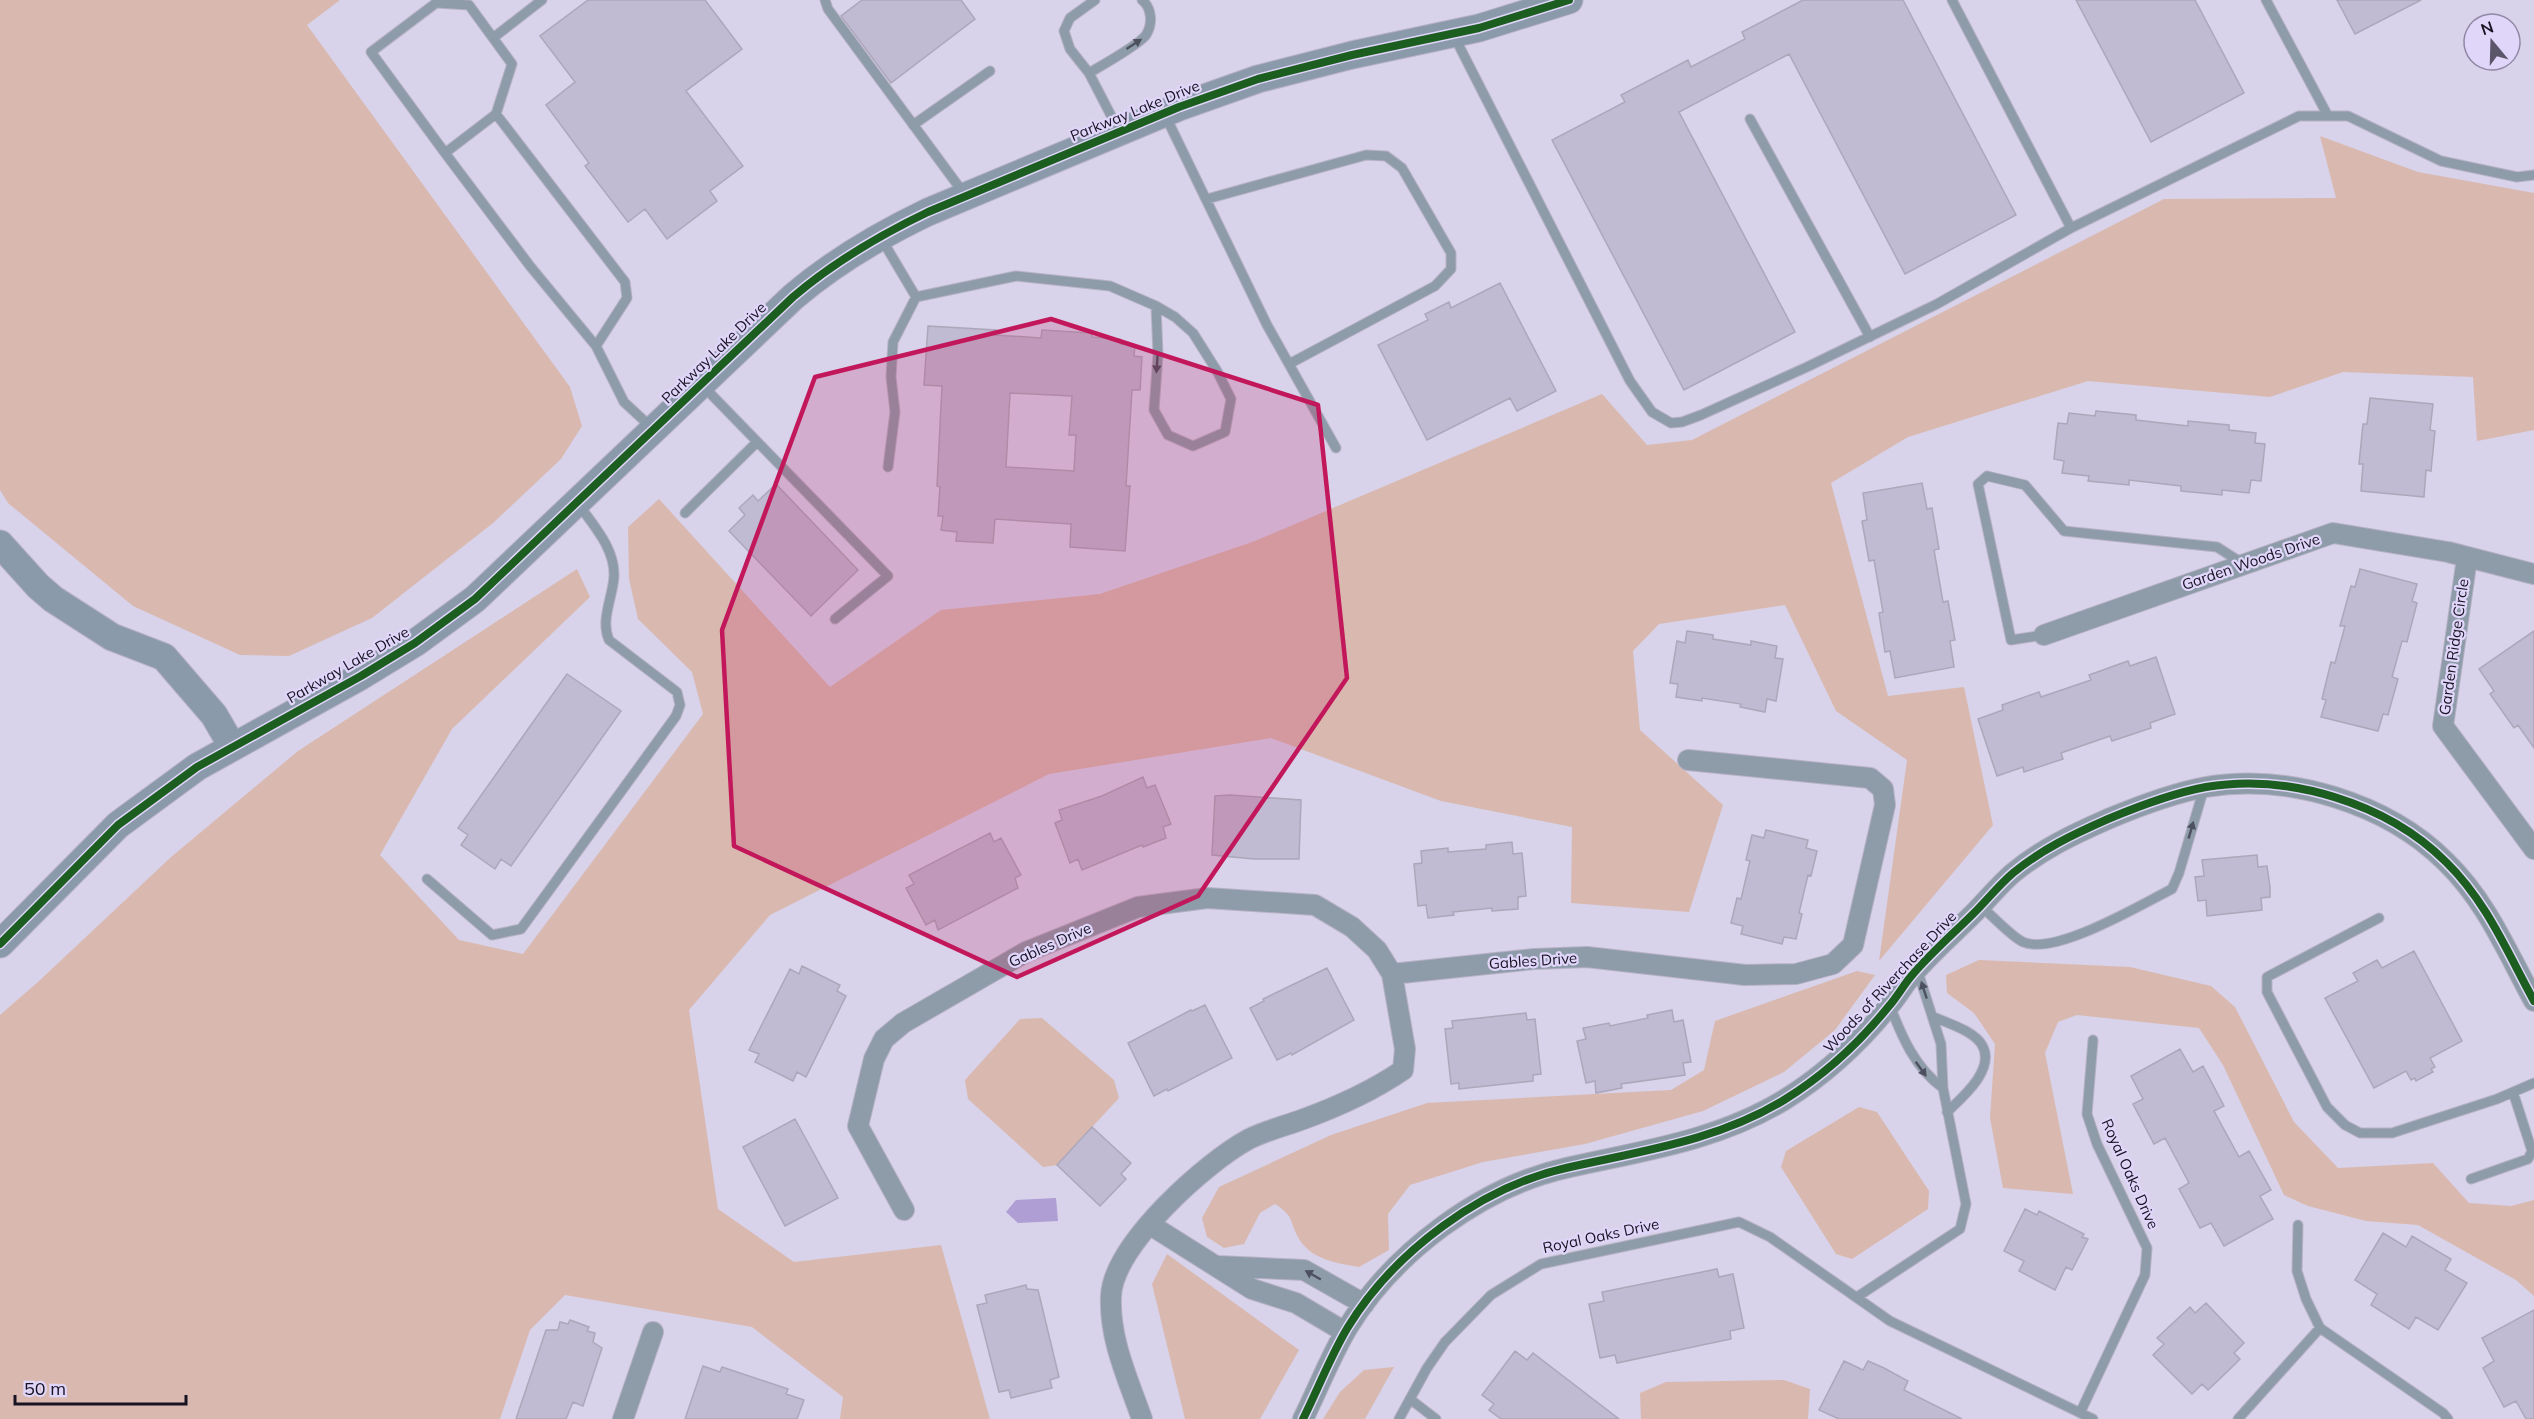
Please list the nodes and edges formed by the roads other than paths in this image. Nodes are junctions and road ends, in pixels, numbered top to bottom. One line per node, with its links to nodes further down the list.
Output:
1 (542, 0): 10 (lane)
2 (825, 0): 17 (lane)
3 (1095, 0): 12 (lane)
4 (1142, 0): 12 (lane, one-way to 4)
5 (1569, 0): 9 (street, Parkway Lake Drive)
6 (1952, 0): 23 (lane)
7 (2266, 0): 15 (lane)
8 (436, 1): 10 (lane); 19 (lane)
9 (1453, 33): 13 (street, Parkway Lake Drive); 27 (lane)
10 (493, 38): 14 (lane)
11 (990, 71): 17 (lane)
12 (1089, 73): 18 (lane)
13 (1164, 113): 18 (street, Parkway Lake Drive); 22 (lane)
14 (496, 114): 19 (lane); 28 (lane)
15 (2328, 116): 20 (lane); 23 (lane)
16 (1750, 119): 27 (lane)
17 (914, 125): 21 (lane)
18 (1119, 132): 21 (street, Parkway Lake Drive)
19 (445, 153): 28 (lane)
20 (2534, 175)
21 (966, 196): 24 (street, Parkway Lake Drive)
22 (1206, 199): 29 (lane); 29 (lane)
23 (2071, 228): 27 (lane)
24 (880, 236): 25 (lane); 30 (street, Parkway Lake Drive)
25 (916, 297): 26 (lane); 34 (lane)
26 (1156, 306): 26 (lane, one-way to 26)
27 (1870, 337)
28 (596, 346): 31 (lane)
29 (1289, 364): 33 (lane)
30 (702, 384): 31 (street, Parkway Lake Drive); 32 (lane)
31 (654, 430): 35 (street, Parkway Lake Drive)
32 (758, 442): 36 (lane); 41 (lane)
33 (1336, 448)
34 (888, 467)
35 (578, 503): 43 (street, Parkway Lake Drive); 47 (lane)
36 (685, 513)
37 (0, 544): 43 (street)
38 (2467, 558): 39 (street, Garden Woods Drive); 40 (street, Garden Woods Drive); 46 (street, Garden Ridge Circle)
39 (2245, 564): 42 (street, Garden Woods Drive); 42 (lane)
40 (2534, 574)
41 (835, 619)
42 (2044, 635)
43 (232, 746): 50 (street, Parkway Lake Drive)
44 (1688, 760): 52 (street, Gables Drive)
45 (2204, 788): 48 (street, Woods of Riverchase Drive); 48 (lane, one-way to 45); 53 (street, Woods of Riverchase Drive)
46 (2534, 849)
47 (428, 879)
48 (1981, 906): 51 (street, Woods of Riverchase Drive)
49 (2379, 918): 59 (lane)
50 (0, 944)
51 (1917, 969): 54 (street, Woods of Riverchase Drive); 55 (lane, one-way to 51)
52 (1392, 974): 62 (street, Gables Drive); 63 (street, Gables Drive)
53 (2534, 1001)
54 (1890, 1005): 58 (lane, one-way to 58); 67 (street, Woods of Riverchase Drive)
55 (1932, 1016): 58 (lane); 60 (lane)
56 (2093, 1040): 72 (lane, Royal Oaks Drive)
57 (2534, 1083): 59 (lane)
58 (1942, 1088): 60 (lane)
59 (2513, 1092): 61 (lane)
60 (1947, 1112): 66 (lane)
61 (2471, 1179)
62 (904, 1210)
63 (1149, 1224): 65 (street); 74 (street, Gables Drive)
64 (2298, 1225): 68 (lane)
65 (1212, 1266): 67 (street, one-way to 65); 70 (street)
66 (1857, 1297): 71 (lane, Royal Oaks Drive); 72 (lane, Royal Oaks Drive)
67 (1364, 1304): 70 (street, Woods of Riverchase Drive)
68 (2320, 1328): 79 (lane); 80 (lane)
69 (653, 1332): 73 (street)
70 (1346, 1332): 75 (street, Woods of Riverchase Drive)
71 (1410, 1399): 76 (lane, Royal Oaks Drive); 77 (lane)
72 (2079, 1413): 78 (lane, Royal Oaks Drive)
73 (623, 1419)
74 (1142, 1419)
75 (1303, 1419)
76 (1399, 1419)
77 (1436, 1419)
78 (2093, 1419)
79 (2238, 1419)
80 (2448, 1419)

